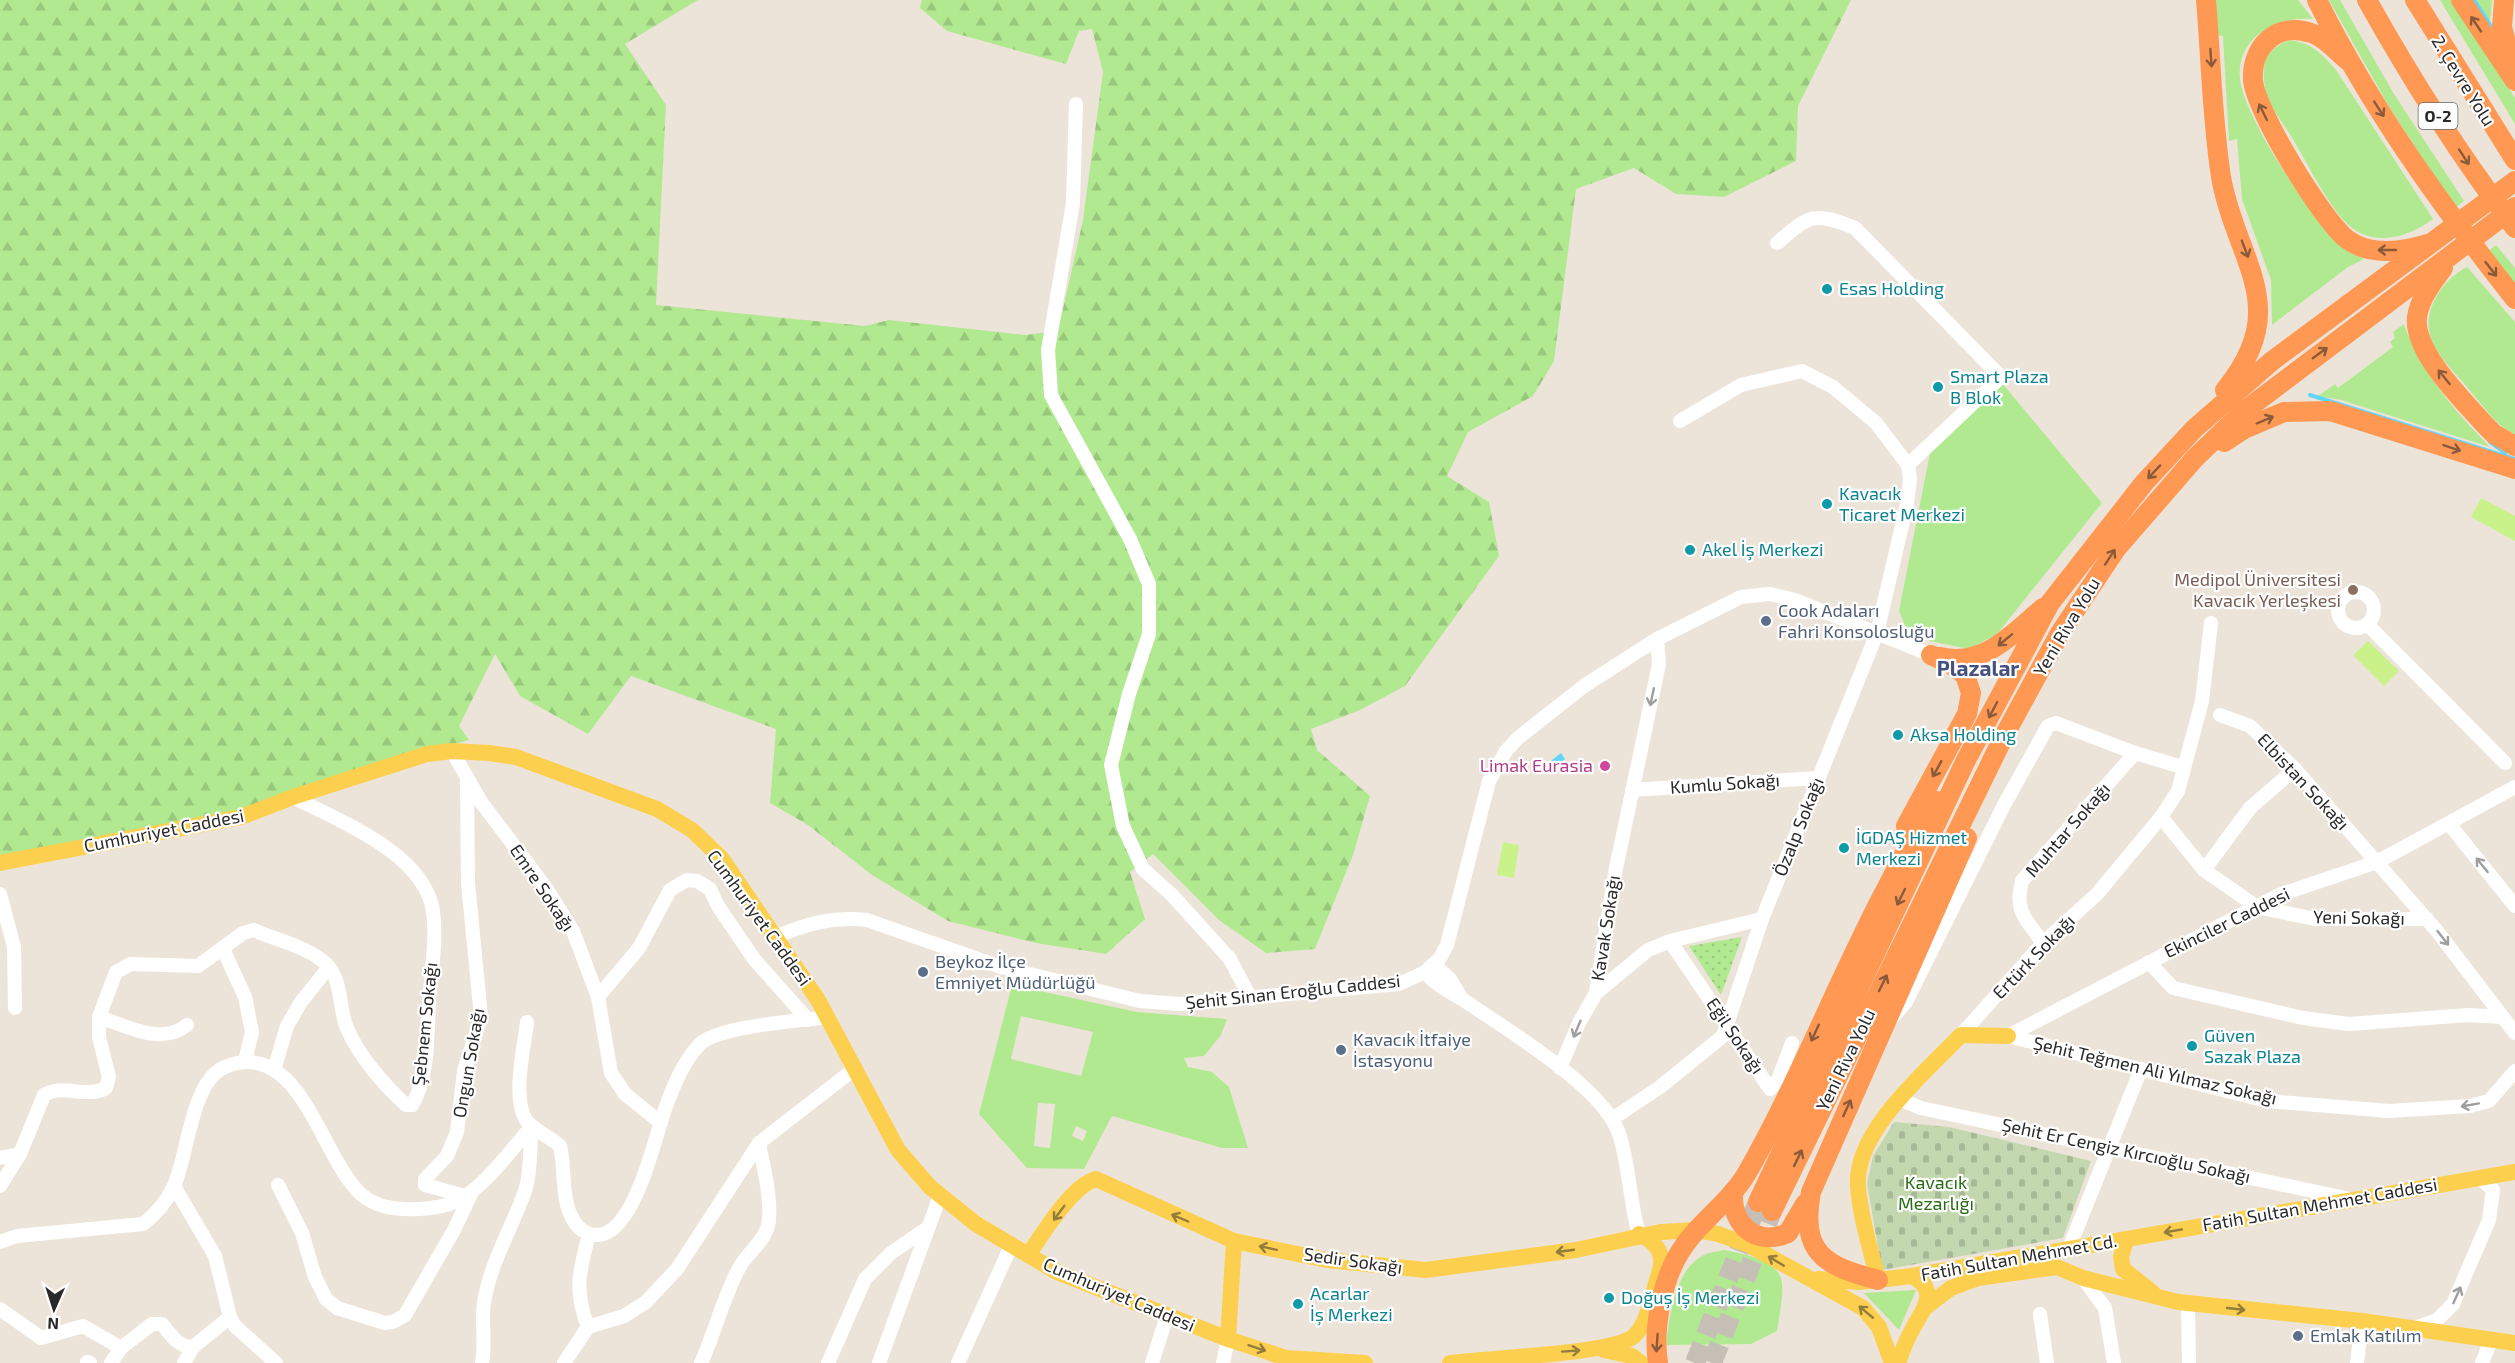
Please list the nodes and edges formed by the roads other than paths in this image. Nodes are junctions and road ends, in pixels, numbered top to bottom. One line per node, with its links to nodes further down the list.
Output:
1 (2206, 0): 20 (highway, one-way to 20)
2 (2317, 0): 7 (highway)
3 (2367, 0): 14 (highway, O-2, one-way to 14)
4 (2415, 0): 11 (highway, 2. Çevre Yolu / O-2)
5 (2461, 0): 9 (highway, one-way to 5)
6 (2504, 0): 8 (highway)
7 (2347, 60): 15 (highway, one-way to 7); 18 (highway, one-way to 18)
8 (2515, 73)
9 (2515, 81)
10 (1076, 104): 68 (street)
11 (2515, 160)
12 (2515, 181): 15 (highway)
13 (2515, 207): 17 (highway, Yeni Riva Yolu)
14 (2515, 228)
15 (2443, 236): 20 (highway, Yeni Riva Yolu)
16 (1777, 243): 23 (street)
17 (2456, 252): 21 (highway, one-way to 17); 22 (highway, Yeni Riva Yolu, one-way to 17)
18 (2515, 299)
19 (1680, 421): 23 (street)
20 (2194, 429): 25 (highway, Yeni Riva Yolu, one-way to 25)
21 (2515, 446)
22 (2195, 458): 24 (highway, one-way to 24); 31 (highway, Yeni Riva Yolu, one-way to 22)
23 (1908, 465): 28 (street, Özalp Sokağı)
24 (2515, 469)
25 (2050, 603): 30 (highway, one-way to 30); 35 (highway, one-way to 35)
26 (2211, 623): 37 (street, Ertürk Sokağı)
27 (2367, 624): 36 (street)
28 (1877, 633): 29 (street); 30 (street); 39 (street, Özalp Sokağı)
29 (1657, 639): 42 (street, Kavak Sokağı, one-way to 42); 57 (street)
30 (1931, 655): 59 (highway, one-way to 59)
31 (2035, 678): 35 (highway, Yeni Riva Yolu, one-way to 31); 78 (highway)
32 (2220, 715): 38 (street, Elbistan Sokağı)
33 (452, 751): 40 (street, Emre Sokağı); 43 (main road, Cumhuriyet Caddesi); 54 (main road, Cumhuriyet Caddesi)
34 (2135, 753): 37 (street); 56 (street, Muhtar Sokağı); 78 (street)
35 (1965, 762): 59 (highway)
36 (2505, 763)
37 (2182, 767): 44 (street, Ertürk Sokağı)
38 (2295, 769): 46 (street, Elbistan Sokağı); 48 (street)
39 (1818, 778): 42 (street, Kumlu Sokağı); 52 (street, Özalp Sokağı)
40 (467, 781): 67 (street, Emre Sokağı); 102 (street, Ongun Sokağı)
41 (2515, 788): 45 (street, Ekinciler Caddesi)
42 (1632, 790): 66 (street, Kavak Sokağı)
43 (293, 797): 47 (main road, Cumhuriyet Caddesi); 61 (street, Şebnem Sokağı)
44 (2161, 817): 48 (street); 56 (street, Ertürk Sokağı)
45 (2450, 825): 46 (street, Ekinciler Caddesi); 50 (street, one-way to 45)
46 (2377, 862): 51 (street, Ekinciler Caddesi); 53 (street, Elbistan Sokağı)
47 (0, 863)
48 (2204, 870): 51 (street)
49 (0, 894): 70 (street)
50 (2515, 906)
51 (2257, 907): 53 (street, Yeni Sokağı); 60 (street, Ekinciler Caddesi)
52 (1762, 919): 55 (street); 76 (street, Özalp Sokağı)
53 (2427, 919): 73 (street, Elbistan Sokağı, one-way to 73)
54 (775, 937): 68 (street, Şehit Sinan Eroğlu Caddesi); 72 (main road, Cumhuriyet Caddesi)
55 (1670, 941): 66 (street); 76 (street, Eğil Sokağı)
56 (2043, 943): 80 (street, Ertürk Sokağı)
57 (1447, 945): 62 (street); 63 (street)
58 (223, 949): 61 (street); 71 (street); 83 (street)
59 (1848, 962): 103 (highway, one-way to 103)
60 (2149, 962): 73 (street); 81 (street, Ekinciler Caddesi)
61 (329, 967): 86 (street)
62 (1430, 968): 63 (street); 64 (street, Şehit Sinan Eroğlu Caddesi); 65 (street)
63 (1450, 979): 69 (street)
64 (1405, 982): 65 (street); 68 (street, Şehit Sinan Eroğlu Caddesi)
65 (1438, 987): 69 (street)
66 (1596, 993): 84 (street, Kavak Sokağı, one-way to 84)
67 (598, 997): 74 (street); 91 (street, Emre Sokağı)
68 (1251, 999)
69 (1462, 999): 84 (street)
70 (15, 1008)
71 (99, 1017): 77 (street); 95 (street)
72 (827, 1017): 74 (street); 87 (main road, Cumhuriyet Caddesi)
73 (2502, 1017): 79 (street, Elbistan Sokağı)
74 (808, 1020): 91 (street)
75 (527, 1022): 92 (street)
76 (1726, 1023): 82 (street, Eğil Sokağı); 90 (street, Özalp Sokağı)
77 (187, 1025)
78 (1884, 1028): 104 (highway, one-way to 78)
79 (2515, 1032)
80 (1961, 1035): 81 (main road, Şehit Teğmen Ali Yılmaz Sokağı); 89 (main road, Ertürk Sokağı)
81 (2008, 1036): 85 (street, Şehit Teğmen Ali Yılmaz Sokağı)
82 (1792, 1043)
83 (245, 1061): 86 (street); 101 (street)
84 (1560, 1068): 90 (street)
85 (2141, 1069): 88 (street, Şehit Teğmen Ali Yılmaz Sokağı, one-way to 85); 94 (street)
86 (274, 1070): 102 (street)
87 (853, 1070): 93 (street); 105 (main road, Cumhuriyet Caddesi)
88 (2515, 1071)
89 (1900, 1099): 94 (street, Şehit Er Cengiz Kırcıoğlu Sokağı); 120 (main road, Ertürk Sokağı)
90 (1612, 1119): 108 (street)
91 (661, 1123): 110 (street)
92 (532, 1126): 102 (street); 110 (street); 142 (street)
93 (759, 1143): 130 (street); 144 (street)
94 (2107, 1148): 106 (street, Şehit Er Cengiz Kırcıoğlu Sokağı); 115 (street)
95 (20, 1154): 96 (street); 100 (street)
96 (0, 1158)
97 (2515, 1172): 98 (main road, Fatih Sultan Mehmet Caddesi)
98 (2479, 1178): 106 (main road, Fatih Sultan Mehmet Caddesi); 131 (street, one-way to 98)
99 (278, 1185): 102 (street)
100 (0, 1186)
101 (174, 1186): 113 (street); 128 (street)
102 (470, 1192)
103 (1733, 1192): 104 (highway); 109 (highway)
104 (1811, 1192): 120 (highway)
105 (940, 1196): 107 (street); 114 (main road, Cumhuriyet Caddesi)
106 (2352, 1199): 111 (main road, Fatih Sultan Mehmet Caddesi, one-way to 111)
107 (927, 1228): 145 (street); 146 (street)
108 (1637, 1229): 109 (main road, Sedir Sokağı); 112 (main road, Sedir Sokağı, one-way to 112); 137 (main road)
109 (1696, 1230): 118 (main road, Sedir Sokağı, one-way to 109); 153 (highway, one-way to 153)
110 (588, 1235): 130 (street)
111 (2126, 1240): 115 (main road, Fatih Sultan Mehmet Cd.); 122 (main road)
112 (1234, 1241): 116 (main road, Sedir Sokağı, one-way to 116); 132 (main road)
113 (0, 1242)
114 (1011, 1246): 116 (main road, Cumhuriyet Caddesi); 147 (street)
115 (2069, 1248): 117 (main road, Fatih Sultan Mehmet Cd.)
116 (1028, 1255): 127 (main road, Cumhuriyet Caddesi)
117 (1912, 1276): 120 (main road, Fatih Sultan Mehmet Cd.); 123 (main road)
118 (1803, 1277): 120 (main road, Fatih Sultan Mehmet Cd.); 154 (main road, Sedir Sokağı, one-way to 118)
119 (2083, 1278): 121 (main road); 123 (main road); 124 (street)
120 (1878, 1280)
121 (2121, 1288): 122 (main road); 124 (street)
122 (2183, 1303): 129 (main road, one-way to 129); 158 (street)
123 (1926, 1307): 155 (main road)
124 (2105, 1308): 157 (street)
125 (0, 1309): 136 (street)
126 (2040, 1314): 156 (street)
127 (1167, 1316): 132 (main road, Cumhuriyet Caddesi); 148 (street)
128 (230, 1317): 135 (street); 141 (street)
129 (2362, 1321): 131 (main road); 159 (street)
130 (588, 1327): 143 (street)
131 (2412, 1328): 133 (main road)
132 (1228, 1339): 138 (main road, Cumhuriyet Caddesi, one-way to 138); 149 (street)
133 (2491, 1340): 134 (main road); 160 (street)
134 (2515, 1344)
135 (193, 1347): 136 (street); 140 (street)
136 (121, 1348): 139 (street)
137 (1600, 1349): 151 (main road, one-way to 137); 152 (main road)
138 (1288, 1360): 150 (main road, Cumhuriyet Caddesi)
139 (111, 1363)
140 (184, 1363)
141 (276, 1363)
142 (482, 1363)
143 (564, 1363)
144 (701, 1363)
145 (828, 1363)
146 (879, 1363)
147 (958, 1363)
148 (1152, 1363)
149 (1223, 1363)
150 (1365, 1363)
151 (1450, 1363)
152 (1641, 1363)
153 (1658, 1363)
154 (1893, 1363)
155 (1898, 1363)
156 (2047, 1363)
157 (2114, 1363)
158 (2190, 1363)
159 (2357, 1363)
160 (2482, 1363)

